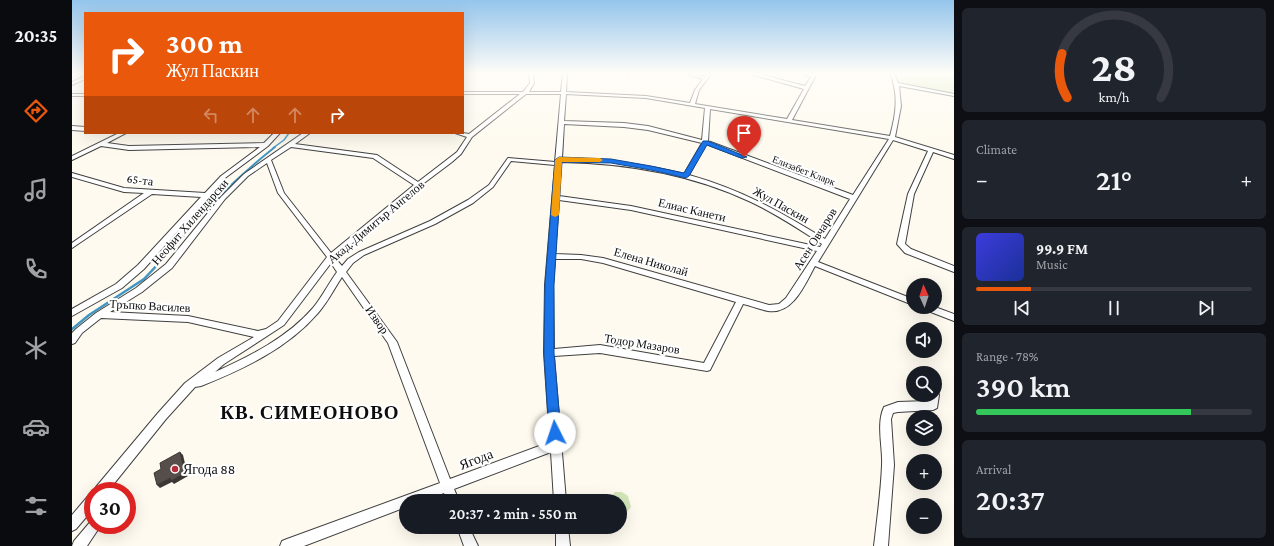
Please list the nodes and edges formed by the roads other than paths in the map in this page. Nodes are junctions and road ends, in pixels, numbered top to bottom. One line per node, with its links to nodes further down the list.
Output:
1 (518, 98): 17 (street, Акад. Димитър Ангелов)
2 (563, 98): 10 (street)
3 (660, 98): 7 (street)
4 (694, 98): 7 (street)
5 (800, 98): 9 (street)
6 (898, 98): 18 (street, Асен Овчаров)
7 (692, 104): 8 (street)
8 (708, 107): 9 (street); 19 (street)
9 (789, 120): 18 (street)
10 (561, 122): 19 (street, Елизабет Кларк); 27 (street)
11 (72, 128): 12 (street)
12 (84, 129)
13 (121, 134): 20 (street)
14 (276, 134): 21 (street, Неофит Хилендарски)
15 (306, 134): 22 (street, Неофит Хилендарски)
16 (462, 134): 17 (street)
17 (470, 136): 30 (street, Акад. Димитър Ангелов)
18 (892, 138): 23 (street); 34 (street, Асен Овчаров)
19 (705, 142): 29 (street); 34 (street, Елизабет Кларк)
20 (101, 144): 21 (street); 25 (street)
21 (266, 145): 32 (street, Неофит Хилендарски)
22 (289, 145): 26 (street, Неофит Хилендарски); 30 (street)
23 (931, 150): 24 (street); 41 (street)
24 (954, 157)
25 (72, 158)
26 (268, 159): 39 (street, Извор); 47 (street, Неофит Хилендарски)
27 (559, 162): 29 (street, Жул Паскин); 33 (street); 42 (street, Жул Паскин)
28 (72, 176): 31 (street, 65-та)
29 (686, 176): 35 (street, Жул Паскин)
30 (418, 185): 39 (street, Акад. Димитър Ангелов)
31 (150, 192): 32 (street, 65-та); 36 (street)
32 (207, 195): 45 (street, Неофит Хилендарски)
33 (556, 198): 37 (street, Елиас Канети); 38 (street)
34 (854, 198): 35 (street, Асен Овчаров)
35 (826, 243): 37 (street, Асен Овчаров)
36 (72, 246)
37 (822, 250): 40 (street, Асен Овчаров)
38 (552, 256): 44 (street, Елена Николай); 51 (street)
39 (330, 258): 42 (street, Извор); 49 (street, Акад. Димитър Ангелов)
40 (814, 263): 43 (street); 44 (street, Асен Овчаров)
41 (954, 269)
42 (342, 272): 52 (street); 56 (street, Извор)
43 (906, 299)
44 (741, 300): 51 (street, Тодор Мазаров)
45 (72, 313)
46 (942, 313): 48 (street)
47 (99, 315): 49 (street, Тръпко Василев); 50 (street, Неофит Хилендарски)
48 (954, 318)
49 (270, 332): 52 (street, Акад. Димитър Ангелов)
50 (72, 340)
51 (549, 353): 54 (street)
52 (189, 386): 55 (street, Акад. Димитър Ангелов)
53 (934, 402): 70 (street)
54 (556, 445): 56 (street, Ягода); 59 (street)
55 (107, 482)
56 (446, 486): 57 (street, Ягода); 58 (street, Извор)
57 (425, 494)
58 (450, 494)
59 (560, 494)
60 (399, 504): 67 (street, Ягода)
61 (84, 510): 62 (street)
62 (72, 525)
63 (88, 534): 66 (street)
64 (466, 534): 68 (street)
65 (562, 534): 69 (street)
66 (79, 546)
67 (288, 546)
68 (471, 546)
69 (563, 546)
70 (881, 546)

